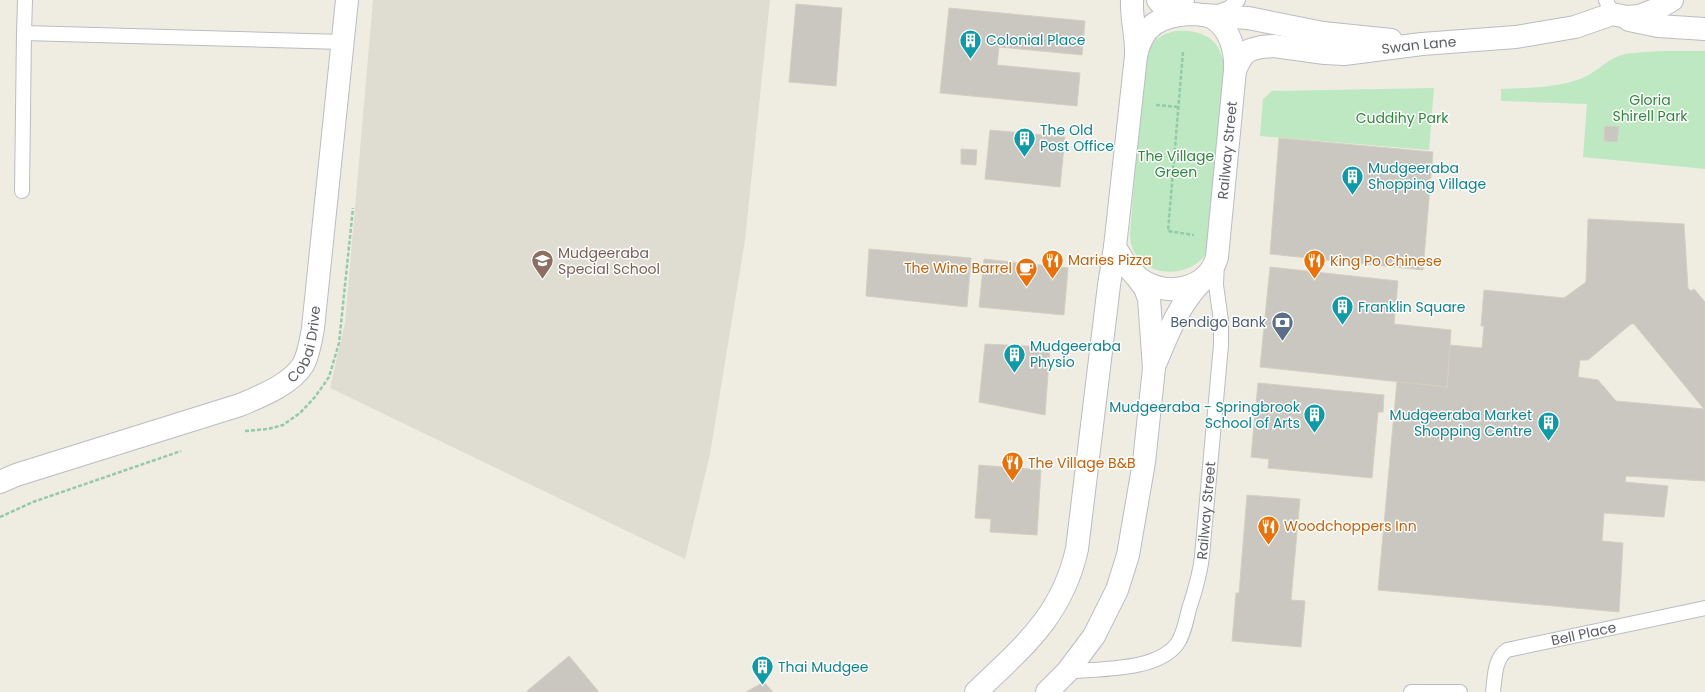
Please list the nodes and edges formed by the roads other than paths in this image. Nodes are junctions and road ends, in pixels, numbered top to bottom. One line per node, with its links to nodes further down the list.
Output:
1 (25, 0): 9 (lane)
2 (347, 0): 10 (street, Cobai Drive)
3 (1132, 0): 12 (street, Railway Street)
4 (1672, 0): 5 (street, Swan Lane)
5 (1616, 6): 8 (street); 11 (street, Swan Lane)
6 (1172, 8): 7 (street, Railway Street); 12 (street, Railway Street)
7 (1222, 8): 11 (street); 13 (street, Railway Street)
8 (1705, 29)
9 (24, 33): 10 (lane); 14 (lane)
10 (343, 42): 20 (street, Cobai Drive)
11 (1422, 44): 13 (street, Swan Lane)
12 (1136, 56): 15 (street, Railway Street)
13 (1235, 70): 16 (street, Railway Street)
14 (22, 191)
15 (1115, 248): 17 (street, Railway Street); 23 (street, Railway Street)
16 (1217, 257): 18 (street, Railway Street); 22 (lane, Railway Street)
17 (1136, 276): 18 (street, Railway Street); 19 (street, Railway Street)
18 (1204, 279): 19 (street, Railway Street)
19 (1154, 368): 22 (street, Railway Street)
20 (0, 482)
21 (1705, 608): 27 (lane, Bell Place)
22 (1067, 672): 24 (street, Railway Street)
23 (976, 692)
24 (1046, 692)
25 (1412, 692): 26 (lane)
26 (1460, 692)
27 (1493, 692)

